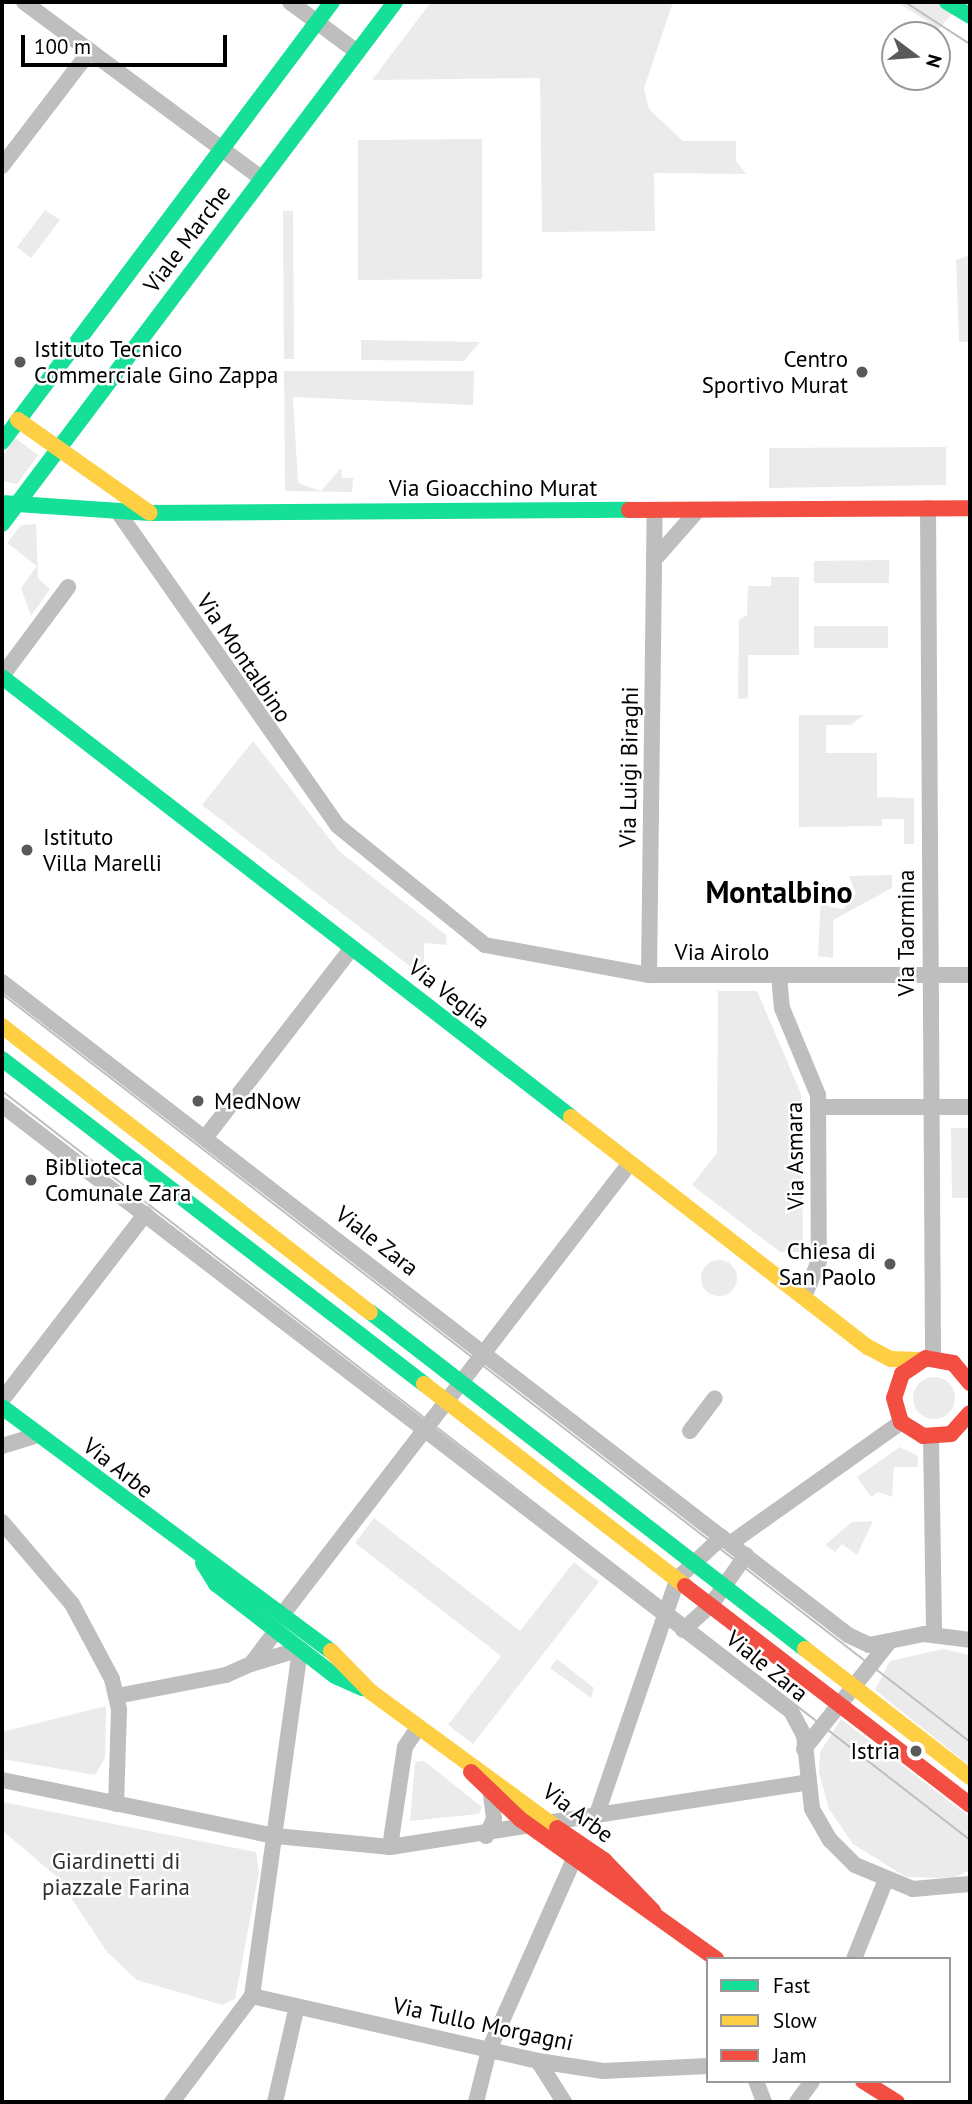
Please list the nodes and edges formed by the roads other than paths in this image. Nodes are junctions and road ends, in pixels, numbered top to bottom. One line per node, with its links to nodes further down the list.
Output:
1 (24, 2): 8 (street)
2 (290, 2): 7 (street)
3 (332, 2): 7 (main road, Viale Marche)
4 (395, 2): 9 (main road, Viale Marche)
5 (947, 2): 6 (main road)
6 (970, 16)
7 (317, 22): 9 (street); 10 (main road, Viale Marche)
8 (90, 51): 10 (street); 11 (street)
9 (357, 51): 12 (main road, Viale Marche)
10 (222, 148): 12 (street); 13 (main road, Viale Marche)
11 (2, 166)
12 (261, 178): 15 (main road, Viale Marche)
13 (18, 420): 14 (main road, Viale Marche); 15 (main road)
14 (2, 442)
15 (57, 449): 16 (main road, Viale Marche); 22 (main road)
16 (9, 503): 21 (main road, Via Gioacchino Murat); 23 (main road, Viale Marche)
17 (928, 508): 18 (main road, Via Gioacchino Murat); 20 (main road, Via Gioacchino Murat); 31 (street, Via Taormina)
18 (970, 508)
19 (655, 510): 20 (main road, Via Gioacchino Murat); 22 (main road, Via Gioacchino Murat); 24 (street, Via Luigi Biraghi)
20 (698, 510): 24 (street)
21 (118, 512): 22 (main road, Via Gioacchino Murat); 27 (street, Via Montalbino)
22 (150, 513)
23 (2, 524)
24 (654, 560): 29 (street, Via Luigi Biraghi)
25 (68, 587): 26 (street)
26 (2, 677): 28 (main road, Via Veglia)
27 (478, 940): 29 (street, Via Airolo)
28 (352, 948): 40 (street); 41 (main road, Via Veglia)
29 (649, 975): 30 (street, Via Airolo)
30 (779, 975): 31 (street, Via Airolo); 37 (street, Via Asmara)
31 (929, 975): 32 (street, Via Airolo); 39 (street, Via Taormina)
32 (970, 975)
33 (2, 982): 40 (street, Viale Zara)
34 (2, 1026): 48 (main road, Viale Zara)
35 (2, 1059): 52 (main road, Viale Zara)
36 (2, 1105): 42 (street, Viale Zara)
37 (819, 1107): 39 (street); 43 (street, Via Asmara)
38 (970, 1107): 39 (street)
39 (929, 1108): 46 (street, Via Taormina)
40 (205, 1138): 45 (street, Viale Zara)
41 (630, 1163): 43 (main road, Via Veglia); 45 (street)
42 (145, 1214): 51 (street); 57 (street, Viale Zara)
43 (804, 1297): 44 (main road, Via Veglia)
44 (868, 1347): 46 (main road, Via Veglia); 50 (main road, Via Veglia)
45 (481, 1356): 48 (street); 63 (street, Viale Zara)
46 (926, 1359): 47 (main road, Via Veglia); 50 (main road)
47 (969, 1378)
48 (461, 1382): 52 (street); 65 (main road, Viale Zara)
49 (715, 1398): 58 (street)
50 (894, 1398): 55 (main road, Via Veglia)
51 (2, 1400)
52 (447, 1401): 57 (street); 67 (main road, Viale Zara)
53 (2, 1407): 59 (main road, Via Arbe)
54 (970, 1413): 56 (main road)
55 (901, 1422): 60 (main road); 63 (street)
56 (965, 1428): 60 (main road)
57 (423, 1432): 70 (street); 71 (street, Viale Zara)
58 (690, 1432)
59 (38, 1435): 61 (street); 66 (main road, Via Arbe)
60 (931, 1438): 74 (street)
61 (2, 1446)
62 (2, 1522): 81 (street)
63 (727, 1540): 64 (street, Viale Zara); 65 (street)
64 (746, 1555): 68 (street, Viale Zara); 76 (street, Viale Zara)
65 (692, 1559): 67 (street); 68 (main road, Viale Zara)
66 (203, 1563): 70 (main road, Via Arbe); 73 (main road, Via Arbe)
67 (678, 1578): 69 (main road, Viale Zara); 71 (street)
68 (727, 1586): 69 (street, Viale Zara); 79 (main road, Viale Zara)
69 (711, 1605): 72 (street, Viale Zara); 82 (main road, Viale Zara)
70 (282, 1615): 80 (main road, Via Arbe)
71 (667, 1616): 72 (street, Viale Zara); 94 (street)
72 (683, 1630): 84 (street, Viale Zara)
73 (276, 1631): 77 (main road, Via Arbe); 78 (street)
74 (934, 1634): 75 (street, Viale Zara); 76 (street, Viale Zara)
75 (970, 1640)
76 (890, 1641): 79 (street)
77 (300, 1649): 78 (street); 80 (main road, Via Arbe); 97 (street)
78 (251, 1664): 81 (street)
79 (853, 1685): 82 (street); 86 (main road, Viale Zara)
80 (371, 1692): 83 (main road, Via Arbe)
81 (117, 1696): 92 (street)
82 (838, 1704): 84 (street); 93 (main road, Viale Zara)
83 (418, 1728): 85 (main road, Via Arbe); 99 (street)
84 (804, 1749): 88 (street, Viale Zara)
85 (466, 1765): 91 (main road, Via Arbe); 95 (main road, Via Arbe)
86 (970, 1777)
87 (2, 1780): 90 (street)
88 (805, 1783): 94 (street); 101 (street)
89 (2, 1788): 90 (street)
90 (41, 1789): 92 (street)
91 (491, 1796): 96 (main road, Via Arbe); 98 (street)
92 (116, 1804): 97 (street)
93 (970, 1805)
94 (596, 1817): 95 (street)
95 (556, 1825): 96 (street); 103 (main road, Via Arbe)
96 (535, 1829): 98 (street); 100 (main road, Via Arbe)
97 (276, 1836): 99 (street); 106 (street)
98 (486, 1836): 99 (street)
99 (390, 1847)
100 (575, 1859): 103 (main road, Via Arbe); 108 (street)
101 (885, 1882): 102 (street); 105 (street)
102 (970, 1884)
103 (653, 1912): 104 (main road, Via Arbe)
104 (713, 1957)
105 (856, 1957)
106 (252, 1996): 107 (street, Via Tullo Morgagni); 115 (street)
107 (297, 2006): 108 (street, Via Tullo Morgagni); 116 (street)
108 (489, 2050): 109 (street, Via Tullo Morgagni); 117 (street)
109 (538, 2061): 110 (street, Via Tullo Morgagni); 118 (street)
110 (706, 2066)
111 (757, 2083): 119 (street)
112 (811, 2083): 120 (street)
113 (866, 2083): 121 (main road)
114 (887, 2083): 122 (main road)
115 (172, 2102)
116 (275, 2102)
117 (476, 2102)
118 (564, 2102)
119 (764, 2102)
120 (797, 2102)
121 (897, 2102)
122 (906, 2102)

